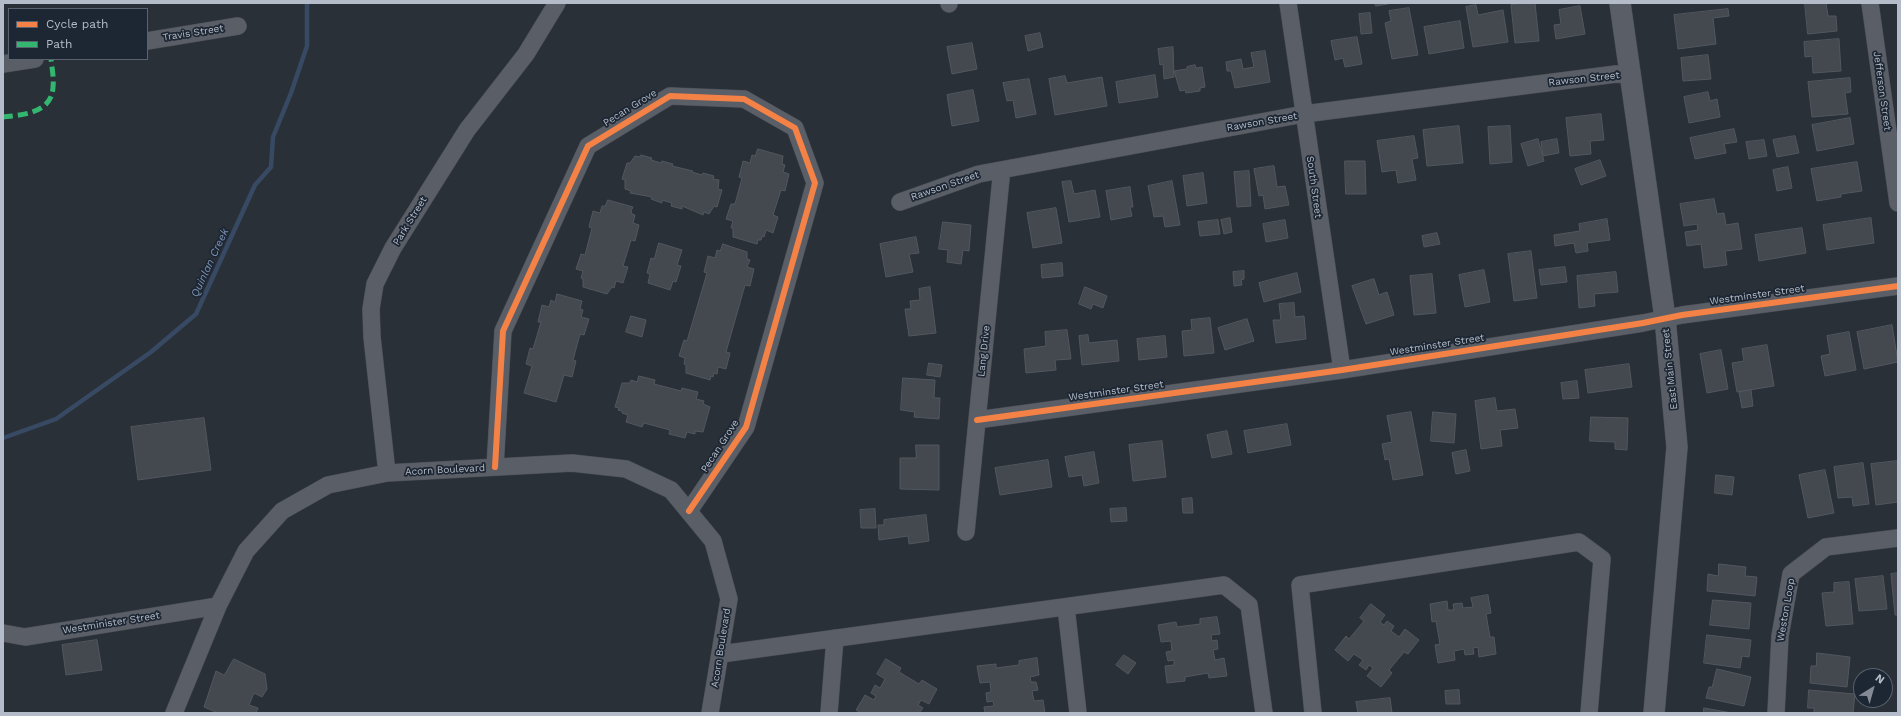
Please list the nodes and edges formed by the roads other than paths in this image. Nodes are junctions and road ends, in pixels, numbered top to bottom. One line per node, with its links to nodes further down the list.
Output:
1 (557, 3): 19 (street, Park Street)
2 (1288, 3): 10 (street, South Street)
3 (1620, 3): 9 (street, East Main Street)
4 (1870, 3): 13 (street, Jefferson Street)
5 (238, 26): 6 (street, Travis Street)
6 (148, 41)
7 (29, 60): 8 (street)
8 (3, 64)
9 (1631, 75): 10 (street, Rawson Street); 15 (street, East Main Street)
10 (1304, 114): 11 (street, Rawson Street); 16 (street, South Street)
11 (999, 171): 12 (street, Rawson Street); 17 (street, Lang Drive)
12 (900, 202)
13 (1898, 203)
14 (1898, 286): 15 (street, Westminster Street)
15 (1665, 318): 16 (street, Westminster Street); 35 (street, East Main Street)
16 (1342, 370): 17 (street, Westminster Street)
17 (977, 420): 21 (street, Lang Drive)
18 (495, 467): 19 (street, Acorn Boulevard); 20 (street, Acorn Boulevard); 20 (street, Pecan Grove)
19 (388, 473): 23 (street, Acorn Boulevard)
20 (689, 511): 27 (street, Acorn Boulevard)
21 (966, 532)
22 (1898, 538): 36 (street, Weston Loop)
23 (218, 606): 25 (street, Westminister Street); 28 (street, Acorn Boulevard)
24 (1066, 607): 26 (street); 31 (street); 32 (street)
25 (3, 633)
26 (835, 638): 27 (street); 30 (street)
27 (721, 654): 29 (street, Acorn Boulevard)
28 (174, 713)
29 (710, 713)
30 (829, 713)
31 (1078, 713)
32 (1264, 713)
33 (1313, 713): 34 (street)
34 (1589, 713)
35 (1654, 713)
36 (1776, 713)

